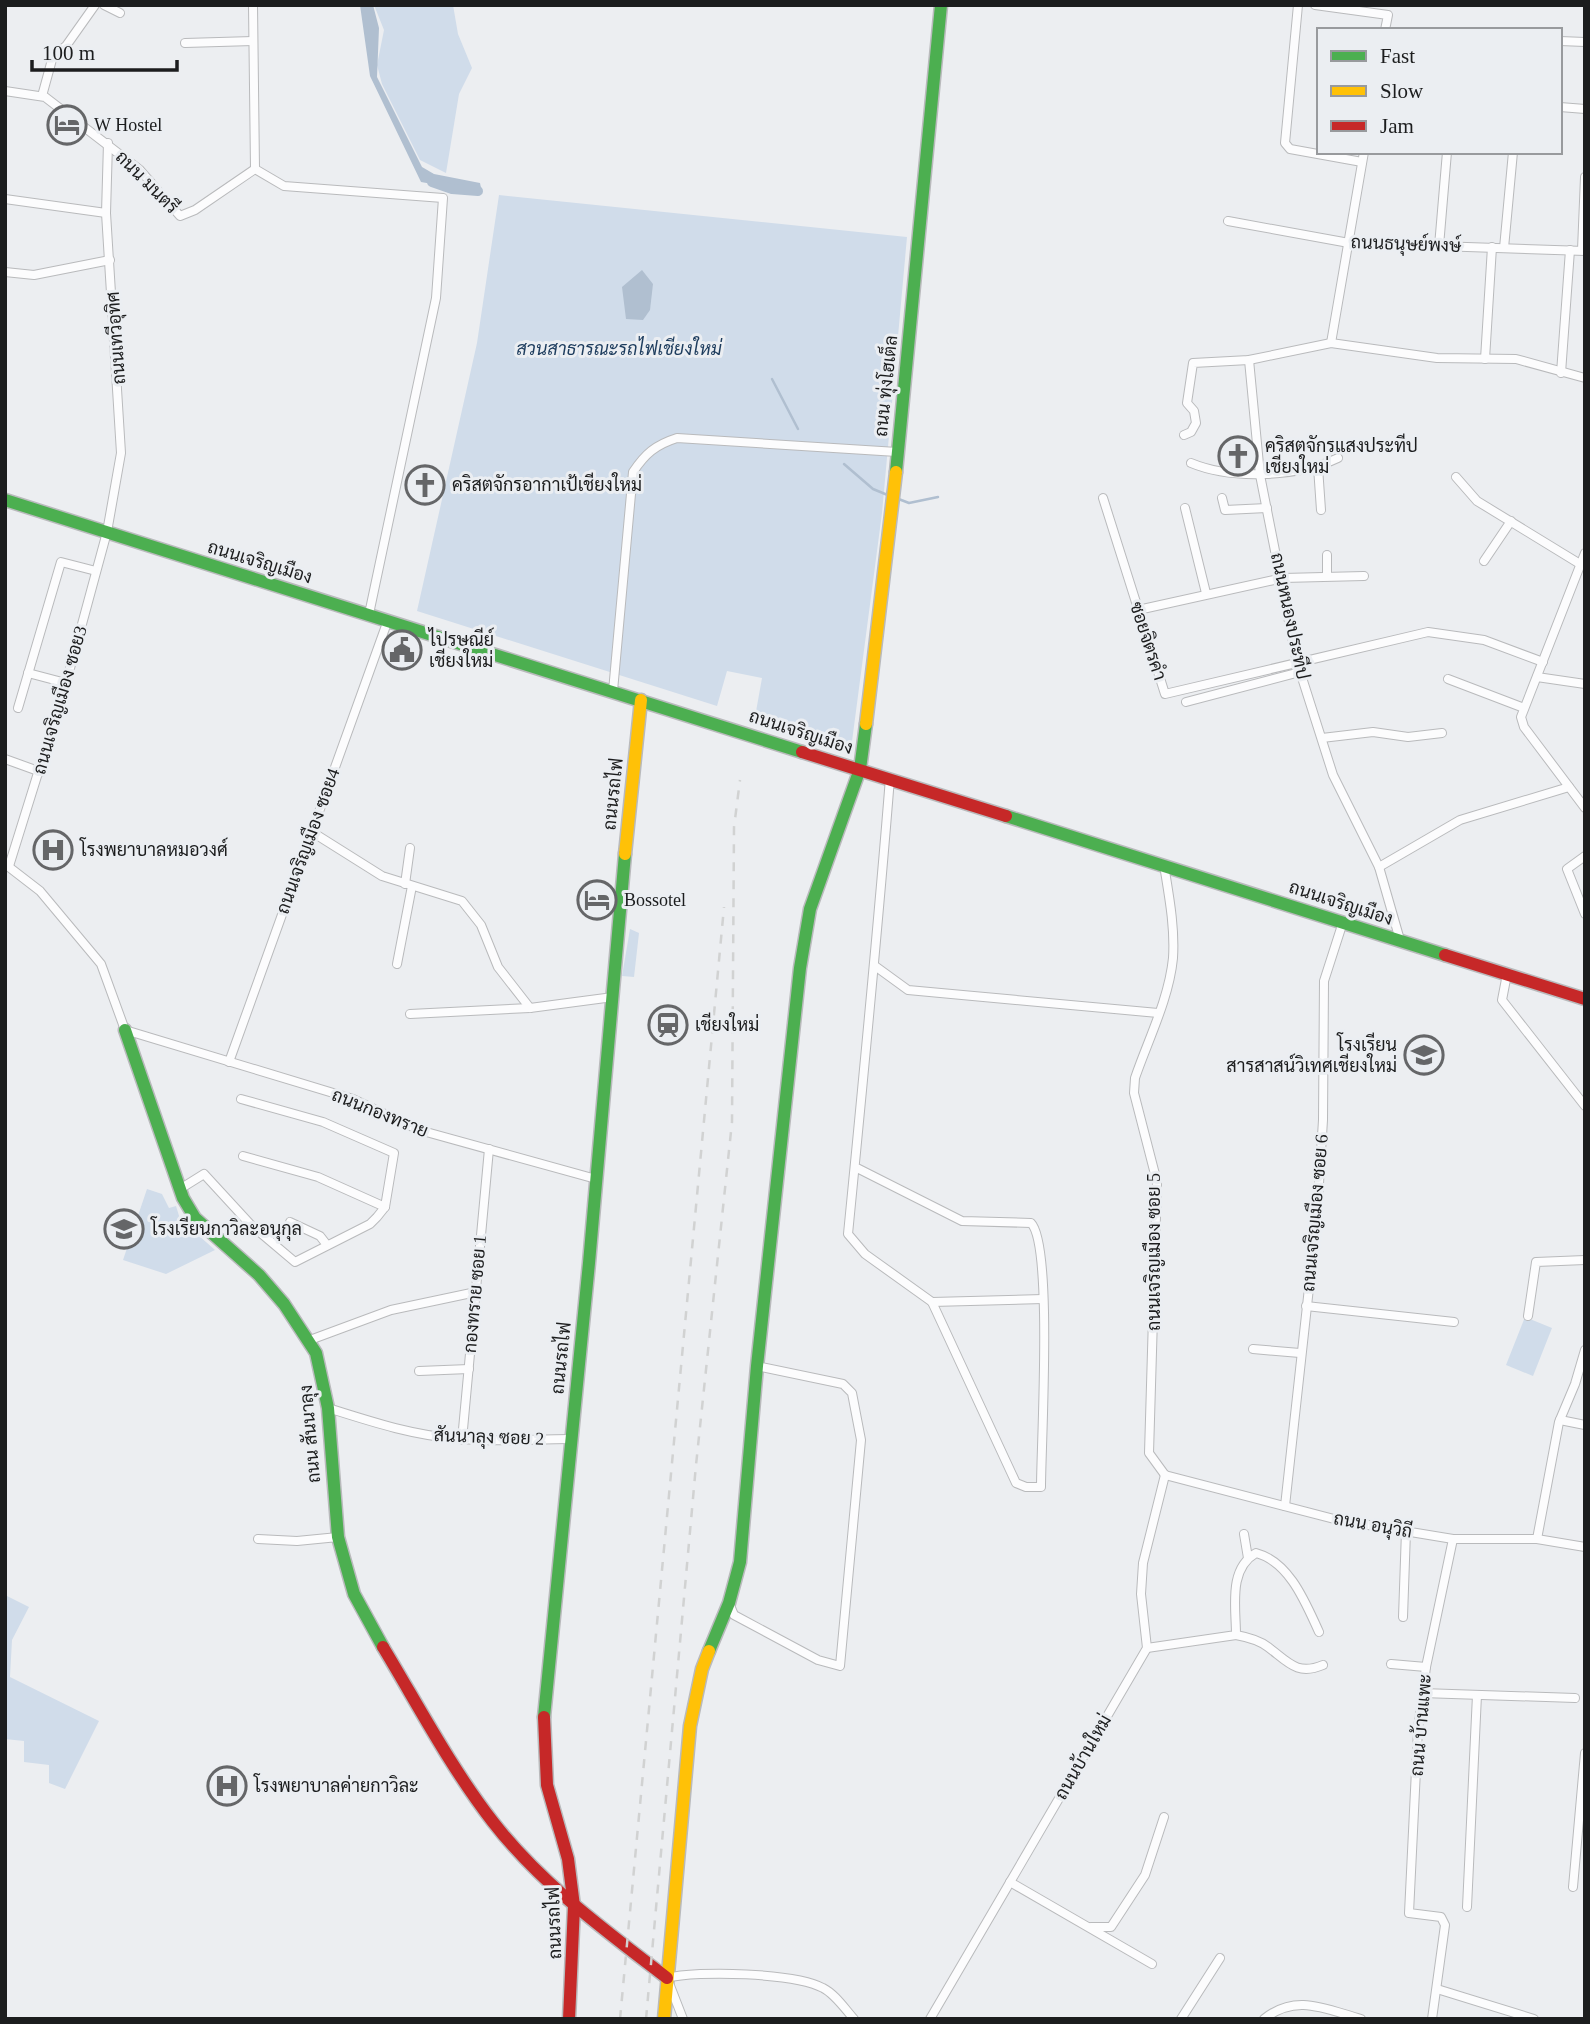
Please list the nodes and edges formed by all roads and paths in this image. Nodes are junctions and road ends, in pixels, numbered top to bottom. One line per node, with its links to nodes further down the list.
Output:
1 (95, 5): 14 (street)
2 (104, 5): 7 (street)
3 (253, 5): 9 (street)
4 (941, 5): 42 (street, ถนน ทุ่งโฮเต็ล)
5 (1298, 5): 18 (street)
6 (1315, 5): 8 (street)
7 (120, 13)
8 (1385, 28)
9 (253, 41): 12 (street); 23 (street)
10 (1562, 41): 11 (street)
11 (1585, 42)
12 (185, 43)
13 (5, 91): 14 (street, ถนน มนตรี)
14 (42, 96): 17 (street, ถนน มนตรี)
15 (1562, 107): 16 (street)
16 (1585, 109)
17 (108, 144): 23 (street, ถนน มนตรี); 26 (street, ถนนเทวีอุทิศ)
18 (1317, 152)
19 (1336, 154): 22 (street)
20 (1447, 154): 29 (street)
21 (1513, 154): 31 (street)
22 (1363, 157): 28 (street)
23 (255, 169): 66 (street)
24 (1585, 177): 33 (street)
25 (5, 199): 26 (street)
26 (106, 213): 34 (street, ถนนเทวีอุทิศ)
27 (1228, 221): 28 (street, ถนนธนุษย์พงษ์)
28 (1349, 243): 29 (street, ถนนธนุษย์พงษ์); 36 (street)
29 (1439, 246): 30 (street, ถนนธนุษย์พงษ์)
30 (1492, 247): 31 (street, ถนนธนุษย์พงษ์); 37 (street)
31 (1504, 248): 32 (street, ถนนธนุษย์พงษ์)
32 (1570, 250): 33 (street, ถนนธนุษย์พงษ์); 39 (street)
33 (1583, 251)
34 (110, 260): 35 (street); 55 (street, ถนนเทวีอุทิศ)
35 (5, 272)
36 (1331, 343): 37 (street); 38 (street)
37 (1485, 359): 39 (street)
38 (1249, 360): 41 (street); 46 (street, ถนนหนองประทีป)
39 (1561, 373): 40 (street)
40 (1585, 378)
41 (1184, 435)
42 (897, 452): 76 (street); 85 (street, ถนน ทุ่งโฮเต็ล)
43 (1338, 457): 45 (street)
44 (1191, 463): 46 (street)
45 (1318, 467): 46 (street); 53 (street)
46 (1260, 475): 52 (street, ถนนหนองประทีป)
47 (1456, 477): 54 (street)
48 (1103, 498): 65 (street, ซอยจิตรคำ)
49 (1222, 498): 52 (street)
50 (5, 500): 55 (street, ถนนเจริญเมือง)
51 (1185, 508): 64 (street)
52 (1267, 508): 63 (street, ถนนหนองประทีป)
53 (1321, 510)
54 (1511, 521): 58 (street); 59 (street)
55 (107, 532): 60 (street, ถนนเจริญเมือง ซอย3); 66 (street, ถนนเจริญเมือง)
56 (1585, 553): 59 (street)
57 (1327, 555): 61 (street)
58 (1485, 561)
59 (1580, 564): 69 (street)
60 (96, 571): 71 (street); 74 (street, ถนนเจริญเมือง ซอย3)
61 (1327, 576): 62 (street); 63 (street)
62 (1364, 576)
63 (1283, 578): 64 (street); 68 (street, ถนนหนองประทีป)
64 (1206, 593): 65 (street)
65 (1138, 610): 68 (street, ซอยจิตรคำ)
66 (369, 614): 67 (street, ถนนเจริญเมือง)
67 (388, 620): 76 (street, ถนนเจริญเมือง); 91 (street, ถนนเจริญเมือง ซอย4)
68 (1297, 662): 69 (street); 70 (street, ถนนหนองประทีป)
69 (1543, 662): 72 (street)
70 (1300, 672): 78 (street); 82 (street, ถนนหนองประทีป)
71 (28, 673): 74 (street); 79 (street)
72 (1537, 677): 75 (street); 80 (street)
73 (1448, 679): 80 (street)
74 (66, 683): 86 (street, ถนนเจริญเมือง ซอย3)
75 (1585, 684)
76 (613, 691): 77 (street, ถนนเจริญเมือง)
77 (641, 700): 84 (street, ถนนเจริญเมือง); 104 (street, ถนนรถไฟ)
78 (1186, 702)
79 (18, 708)
80 (1524, 708): 88 (street)
81 (1442, 733): 82 (street)
82 (1322, 738): 96 (street, ถนนหนองประทีป)
83 (5, 759): 86 (street)
84 (838, 761): 85 (street, ถนนเจริญเมือง); 89 (street)
85 (860, 769): 87 (street, ถนนเจริญเมือง); 89 (street, ถนน ทุ่งโฮเต็ล)
86 (41, 772): 94 (street, ถนนเจริญเมือง ซอย3)
87 (887, 777): 89 (street); 95 (street, ถนนเจริญเมือง); 102 (street)
88 (1569, 787): 90 (street); 96 (street)
89 (852, 789): 132 (street, ถนน ทุ่งโฮเต็ล)
90 (1585, 808)
91 (312, 832): 97 (street); 110 (street, ถนนเจริญเมือง ซอย4)
92 (410, 848): 97 (street)
93 (1585, 856): 98 (street)
94 (7, 865): 109 (street, ถนน สันนาลุง)
95 (1164, 865): 99 (street, ถนนเจริญเมือง); 107 (street, ถนนเจริญเมือง ซอย 5)
96 (1380, 867): 100 (street, ถนนหนองประทีป)
97 (408, 885): 101 (street); 106 (street)
98 (1585, 914)
99 (1343, 922): 100 (street, ถนนเจริญเมือง); 125 (street, ถนนเจริญเมือง ซอย 6)
100 (1400, 940): 103 (street, ถนนเจริญเมือง)
101 (397, 964)
102 (875, 966): 107 (street); 115 (street)
103 (1507, 974): 105 (street, ถนนเจริญเมือง); 112 (street)
104 (613, 996): 106 (street); 116 (street, ถนนรถไฟ)
105 (1585, 999)
106 (530, 1009): 108 (street)
107 (1158, 1013): 140 (street, ถนนเจริญเมือง ซอย 5)
108 (410, 1014)
109 (125, 1030): 110 (street, ถนนกองทราย); 117 (street, ถนน สันนาลุง)
110 (229, 1062): 113 (street, ถนนกองทราย)
111 (241, 1099): 118 (street)
112 (1585, 1107)
113 (489, 1149): 116 (street, ถนนกองทราย); 122 (street, กองทราย ซอย 1)
114 (243, 1156): 118 (street)
115 (855, 1167): 123 (street); 124 (street)
116 (596, 1179): 138 (street, ถนนรถไฟ)
117 (180, 1189): 120 (street); 128 (street, ถนน สันนาลุง)
118 (385, 1207): 120 (street)
119 (290, 1222): 120 (street)
120 (327, 1245)
121 (1585, 1260): 126 (street)
122 (476, 1292): 128 (street); 133 (street, กองทราย ซอย 1)
123 (1043, 1299): 124 (street); 124 (street)
124 (932, 1302)
125 (1306, 1307): 127 (street); 131 (street, ถนนเจริญเมือง ซอย 6)
126 (1528, 1316)
127 (1454, 1322)
128 (310, 1340): 135 (street, ถนน สันนาลุง)
129 (1253, 1349): 131 (street)
130 (1585, 1350): 136 (street)
131 (1300, 1353): 141 (street, ถนนเจริญเมือง ซอย 6)
132 (757, 1366): 150 (street, ถนน ทุ่งโฮเต็ล); 150 (street)
133 (469, 1369): 134 (street); 139 (street, กองทราย ซอย 1)
134 (419, 1371)
135 (328, 1408): 139 (street, สันนาลุง ซอย 2); 144 (street, ถนน สันนาลุง)
136 (1560, 1420): 137 (street); 147 (street)
137 (1585, 1425)
138 (570, 1439): 139 (street, สันนาลุง ซอย 2); 165 (street, ถนนรถไฟ)
139 (462, 1440)
140 (1165, 1475): 141 (street, ถนน อนุวิถี); 154 (street)
141 (1285, 1506): 142 (street, ถนน อนุวิถี)
142 (1406, 1531): 146 (street, ถนน อนุวิถี); 151 (street)
143 (1244, 1534): 149 (street)
144 (338, 1537): 145 (street); 165 (street, ถนน สันนาลุง)
145 (258, 1539)
146 (1452, 1539): 147 (street, ถนน อนุวิถี); 157 (street, ถนน บ้านแพะ)
147 (1537, 1539): 148 (street, ถนน อนุวิถี)
148 (1585, 1547)
149 (1248, 1558): 152 (street); 153 (street)
150 (729, 1602): 170 (street, ถนน ทุ่งโฮเต็ล)
151 (1403, 1617)
152 (1319, 1632)
153 (1236, 1635): 154 (street); 156 (street)
154 (1147, 1648): 163 (street, ถนนบ้านใหม่)
155 (1391, 1664): 157 (street)
156 (1323, 1665)
157 (1426, 1667): 158 (street, ถนน บ้านแพะ)
158 (1422, 1693): 159 (street); 171 (street, ถนน บ้านแพะ)
159 (1476, 1695): 160 (street); 166 (street)
160 (1574, 1698)
161 (1585, 1753): 164 (street)
162 (1164, 1817): 167 (street)
163 (1010, 1882): 167 (street); 177 (street, ถนนบ้านใหม่)
164 (1573, 1887)
165 (574, 1906): 170 (street, ถนน สันนาลุง); 173 (street, ถนนรถไฟ)
166 (1467, 1907)
167 (1090, 1928): 169 (street)
168 (1220, 1958): 172 (street)
169 (1152, 1964)
170 (667, 1978): 174 (street, ถนน ทุ่งโฮเต็ล); 175 (street); 176 (street)
171 (1437, 1989): 180 (street); 181 (street)
172 (1183, 2018)
173 (569, 2019)
174 (664, 2019)
175 (683, 2019)
176 (854, 2019)
177 (930, 2019)
178 (1264, 2019): 179 (street)
179 (1361, 2019)
180 (1432, 2019)
181 (1534, 2019)

